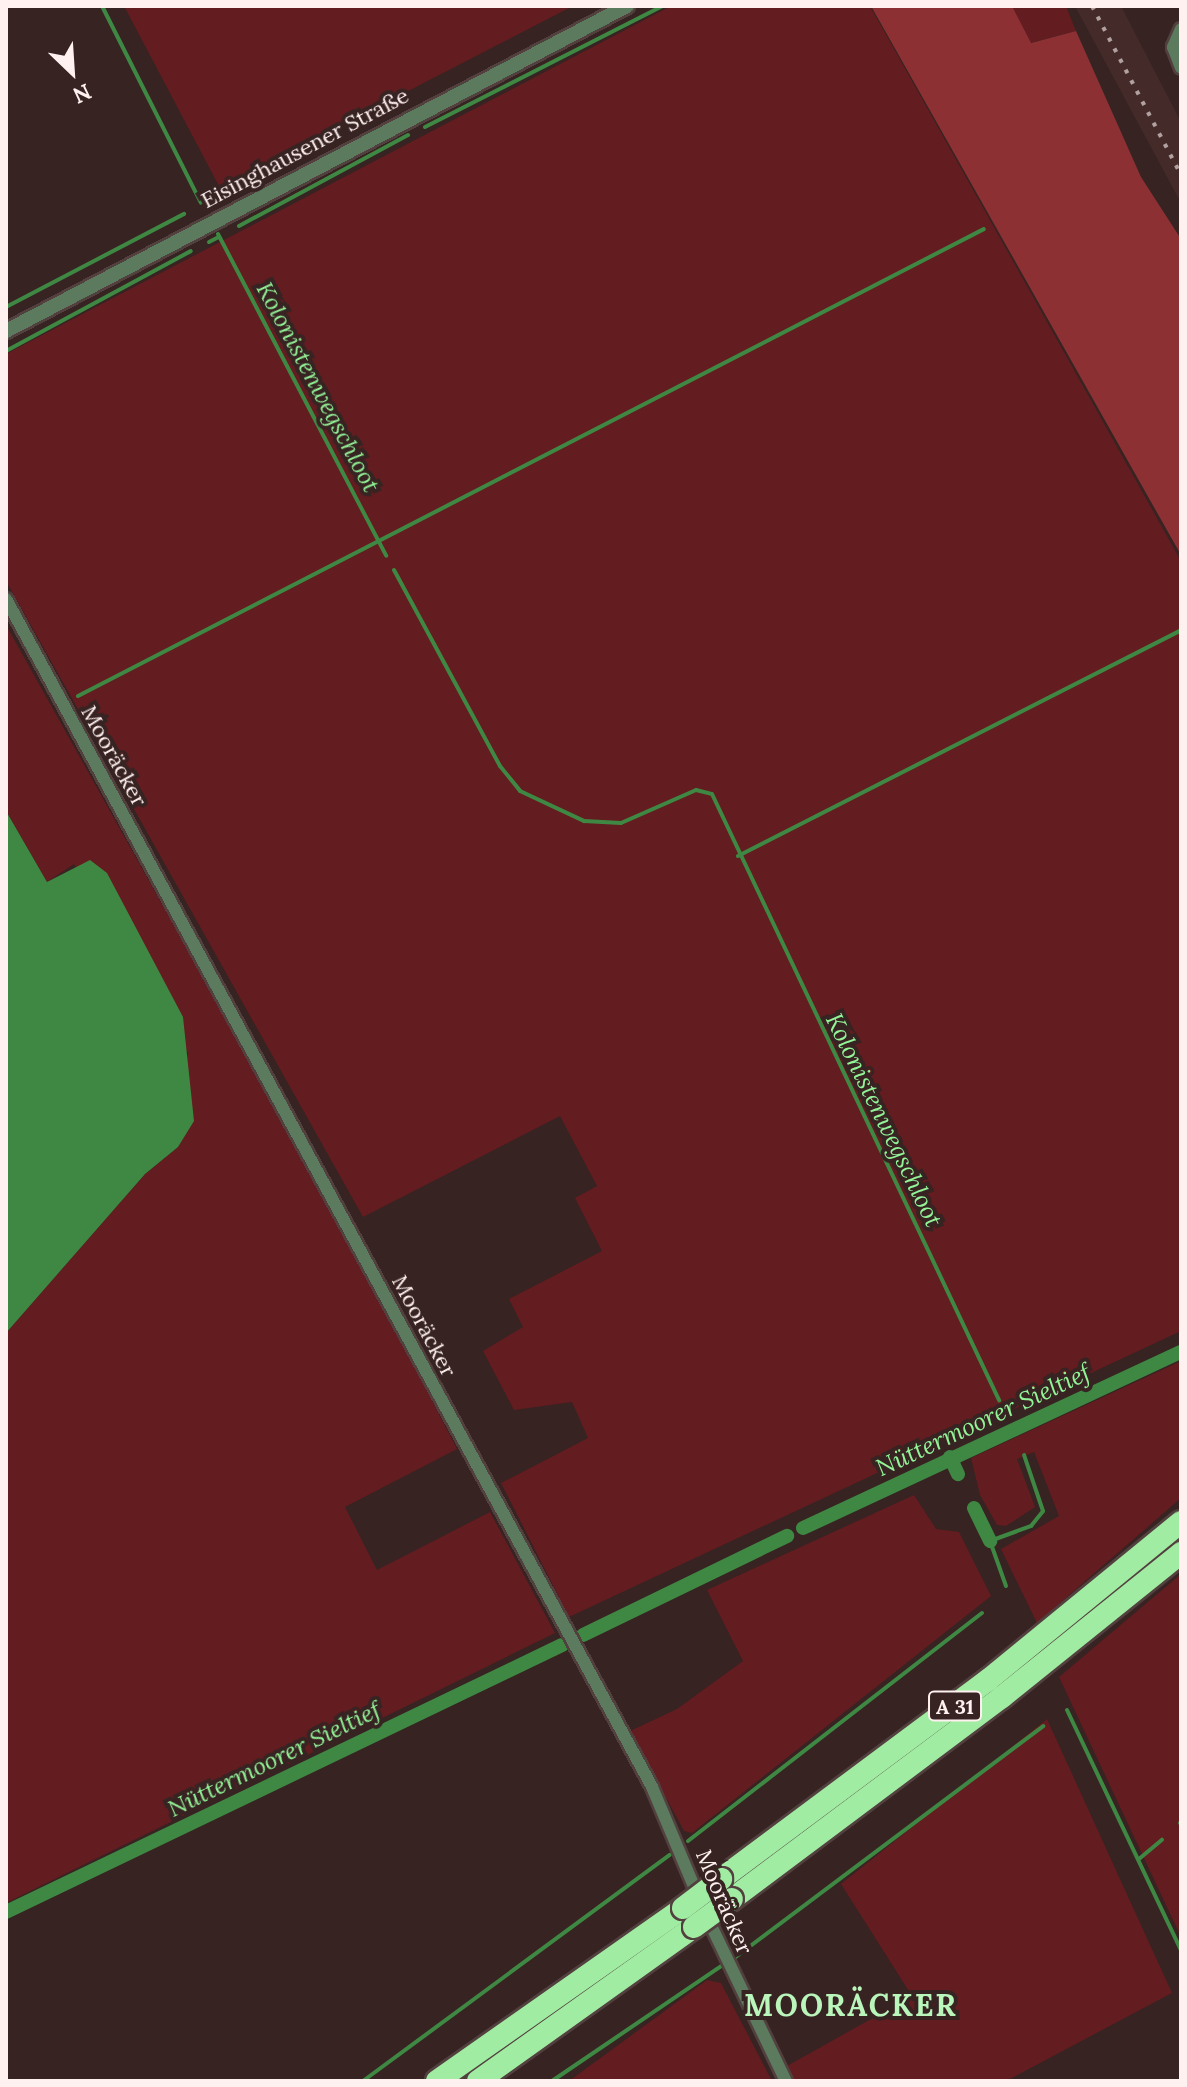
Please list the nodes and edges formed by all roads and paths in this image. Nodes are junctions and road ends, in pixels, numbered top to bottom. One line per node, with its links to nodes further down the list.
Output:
1 (627, 6): 4 (street, Eisinghausener Straße)
2 (1181, 29): 3 (street)
3 (1181, 68)
4 (6, 331)
5 (6, 599): 12 (street, Mooräcker)
6 (1181, 1522): 8 (highway, A 31)
7 (1181, 1553): 8 (highway, A 31)
8 (726, 1889): 9 (highway, A 31, bridge)
9 (688, 1917): 10 (highway, A 31); 11 (highway, A 31)
10 (437, 2081)
11 (478, 2081)
12 (786, 2081)

